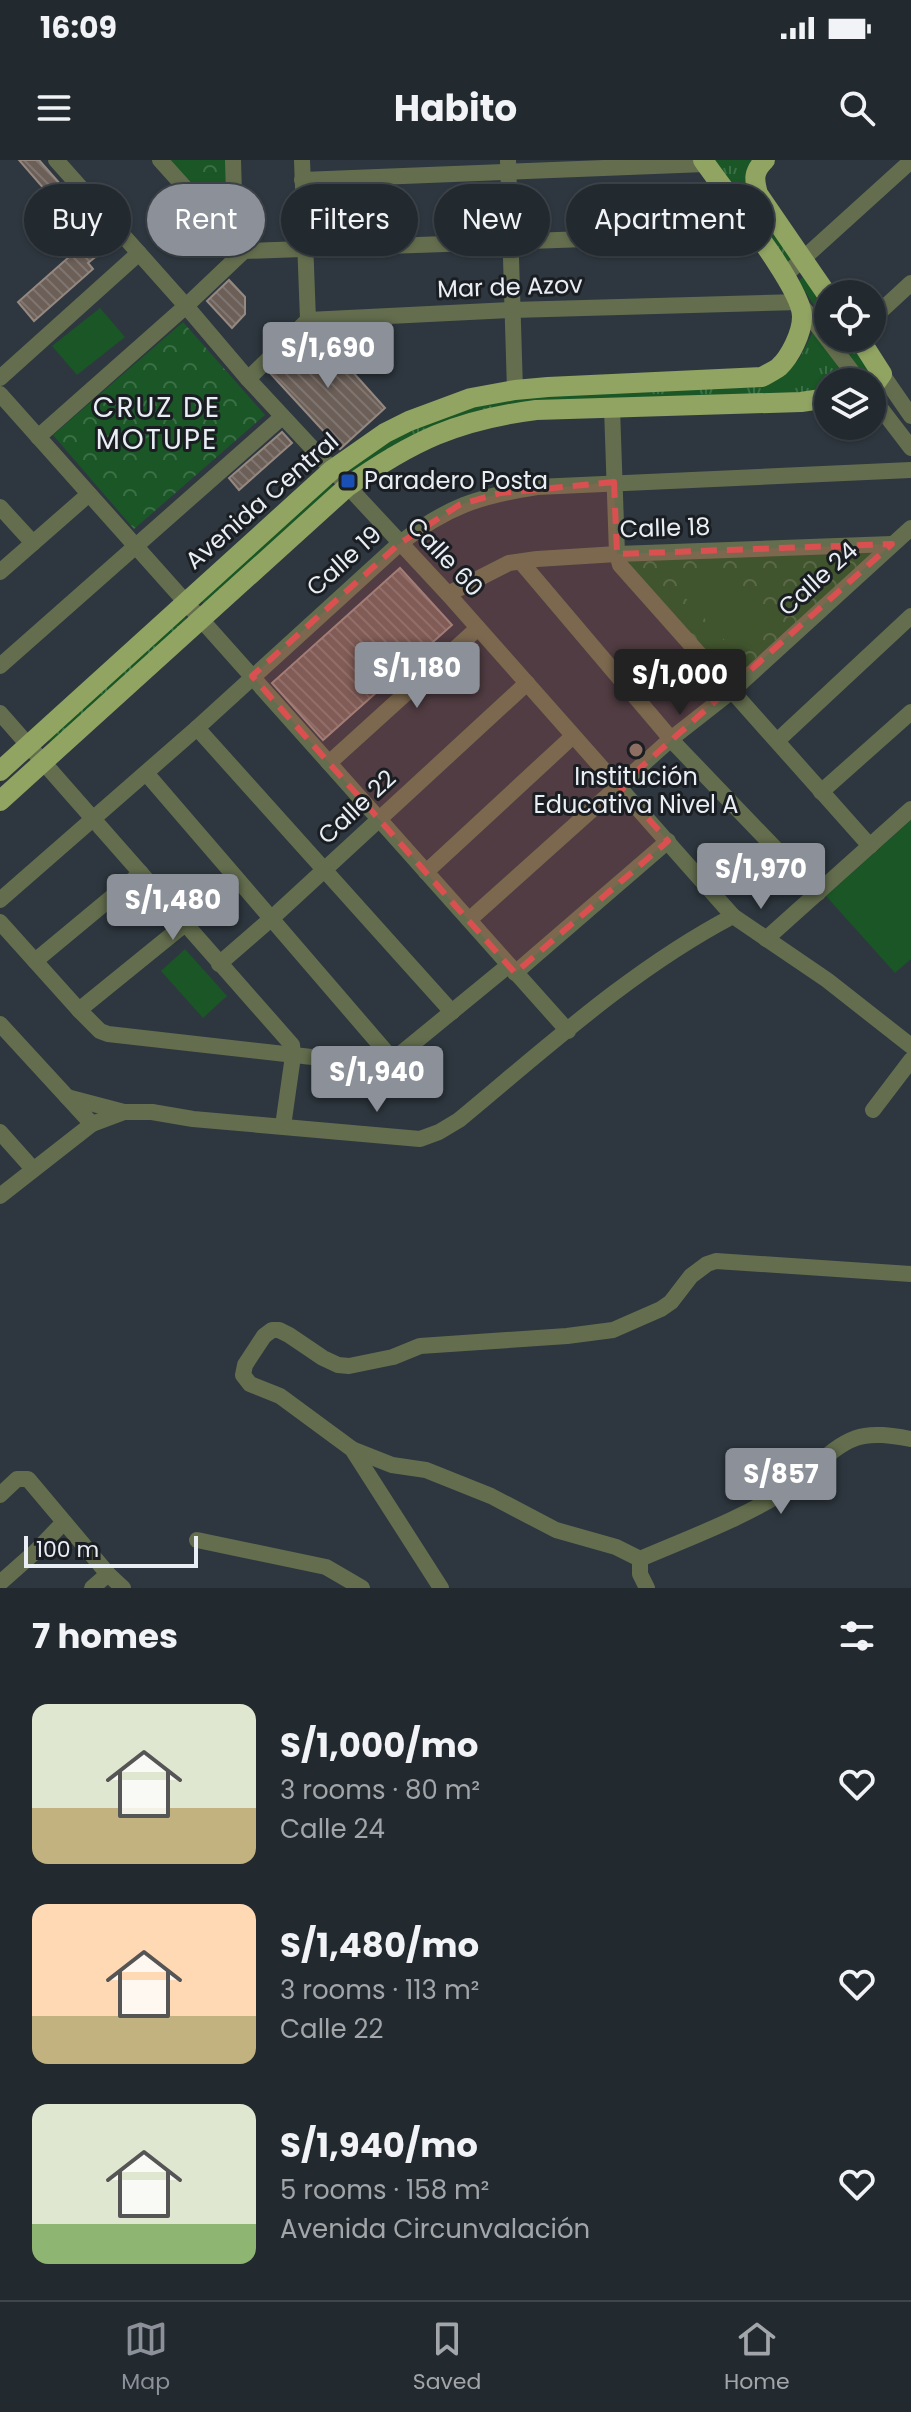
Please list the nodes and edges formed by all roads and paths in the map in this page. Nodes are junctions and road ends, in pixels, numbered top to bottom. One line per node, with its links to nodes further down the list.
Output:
1 (56, 160): 15 (street, Calle 60)
2 (160, 160): 11 (street)
3 (233, 160): 12 (street)
4 (302, 160): 10 (street)
5 (765, 160): 20 (main road)
6 (911, 161): 20 (street)
7 (704, 162): 8 (street); 14 (main road)
8 (605, 164): 9 (street)
9 (508, 166): 10 (street)
10 (302, 180): 13 (street)
11 (182, 184)
12 (234, 184)
13 (302, 184)
14 (720, 184)
15 (139, 253): 25 (street, Calle 60); 30 (street)
16 (239, 256): 25 (street)
17 (306, 256): 28 (street)
18 (510, 256): 27 (street)
19 (771, 256): 21 (main road)
20 (802, 260): 21 (street); 22 (main road)
21 (784, 276): 24 (main road)
22 (816, 280)
23 (911, 283): 26 (street)
24 (799, 302): 27 (street, Mar de Azov); 29 (street); 33 (main road, Avenida Central)
25 (186, 306): 31 (street, Calle 60); 40 (street)
26 (886, 306)
27 (512, 310): 28 (street, Mar de Azov); 33 (street)
28 (308, 320): 31 (street)
29 (849, 368)
30 (0, 378)
31 (248, 379): 39 (street, Calle 60)
32 (886, 389): 37 (street)
33 (515, 390): 42 (main road, Avenida Central)
34 (0, 394): 40 (street)
35 (814, 400): 36 (main road, Avenida Central)
36 (612, 408): 44 (street); 45 (main road, Avenida Central)
37 (909, 411)
38 (886, 415): 41 (street)
39 (282, 417): 42 (street, Calle 60); 52 (street)
40 (38, 437): 46 (street)
41 (911, 448)
42 (332, 470): 45 (street, Calle 60); 57 (main road, Avenida Central)
43 (911, 470): 44 (street, Calle 19)
44 (614, 482): 50 (street, Calle 19); 53 (street)
45 (347, 487): 50 (street, Calle 60); 59 (main road, Avenida Central)
46 (89, 494): 49 (street); 52 (street)
47 (0, 507): 49 (street)
48 (911, 528): 51 (street, Calle 24)
49 (33, 543): 55 (street)
50 (399, 544): 56 (street, Calle 60); 62 (street, Calle 19)
51 (892, 544): 53 (street, Calle 18); 64 (street, Calle 24)
52 (136, 546): 57 (street); 61 (street)
53 (617, 554): 54 (street, Calle 18); 64 (street)
54 (521, 562): 56 (street, Calle 18); 69 (street)
55 (0, 572)
56 (448, 594): 60 (street, Calle 60)
57 (186, 602): 59 (street); 71 (main road, Avenida Central)
58 (911, 616): 70 (street)
59 (202, 620): 62 (street); 72 (main road, Avenida Central)
60 (478, 628): 63 (street, Calle 60); 73 (street)
61 (0, 666)
62 (252, 676): 67 (street, Calle 19); 73 (street)
63 (527, 683): 68 (street, Calle 60); 80 (street, Calle 22)
64 (732, 691): 69 (street, Calle 24); 70 (street)
65 (911, 712): 77 (street)
66 (0, 713): 71 (street)
67 (197, 728): 75 (street, Calle 19); 84 (street)
68 (573, 736): 76 (street, Calle 60); 85 (street)
69 (672, 738): 76 (street, Calle 24); 87 (street)
70 (777, 741): 77 (street)
71 (29, 744): 72 (street); 74 (main road, Avenida Central)
72 (43, 762): 78 (main road, Avenida Central); 81 (street)
73 (329, 763): 80 (street)
74 (0, 771)
75 (146, 773): 81 (street, Calle 19); 90 (street)
76 (620, 786): 82 (street, Calle 60); 91 (street, Calle 24)
77 (821, 792): 83 (street)
78 (0, 801)
79 (911, 809): 83 (street)
80 (379, 818): 84 (street, Calle 22); 85 (street)
81 (94, 819): 86 (street); 88 (street, Calle 19)
82 (668, 841): 89 (street, Calle 60); 97 (street)
83 (870, 846): 87 (street)
84 (324, 870): 90 (street, Calle 22); 99 (street)
85 (426, 872): 91 (street)
86 (141, 873): 93 (street); 95 (street)
87 (818, 893): 94 (street)
88 (0, 900)
89 (733, 916): 94 (street, Calle 60); 101 (street)
90 (272, 918): 96 (street, Calle 22); 104 (street)
91 (470, 919): 97 (street)
92 (0, 922): 95 (street)
93 (185, 924): 96 (street); 98 (street)
94 (766, 939): 102 (street, Calle 60)
95 (35, 961): 98 (street)
96 (219, 964): 103 (street)
97 (512, 969): 99 (street); 101 (street)
98 (79, 1010): 103 (street)
99 (452, 1012): 104 (street)
100 (0, 1024): 106 (street)
101 (568, 1031): 110 (street)
102 (911, 1046)
103 (293, 1056): 104 (street); 110 (street)
104 (393, 1060)
105 (911, 1060): 107 (street)
106 (67, 1097): 108 (street); 109 (street)
107 (873, 1110)
108 (124, 1112): 109 (street); 110 (street)
109 (92, 1124): 112 (street)
110 (283, 1126)
111 (0, 1132): 112 (street)
112 (33, 1169): 113 (street)
113 (0, 1196)
114 (911, 1274): 116 (street)
115 (911, 1439): 120 (street)
116 (352, 1449): 120 (street); 126 (street)
117 (0, 1495): 118 (street)
118 (64, 1522): 121 (street); 122 (street)
119 (197, 1540): 125 (street)
120 (640, 1559): 127 (street)
121 (108, 1574): 123 (street); 124 (street)
122 (0, 1583)
123 (92, 1588)
124 (123, 1588)
125 (362, 1588)
126 (441, 1588)
127 (647, 1588)

